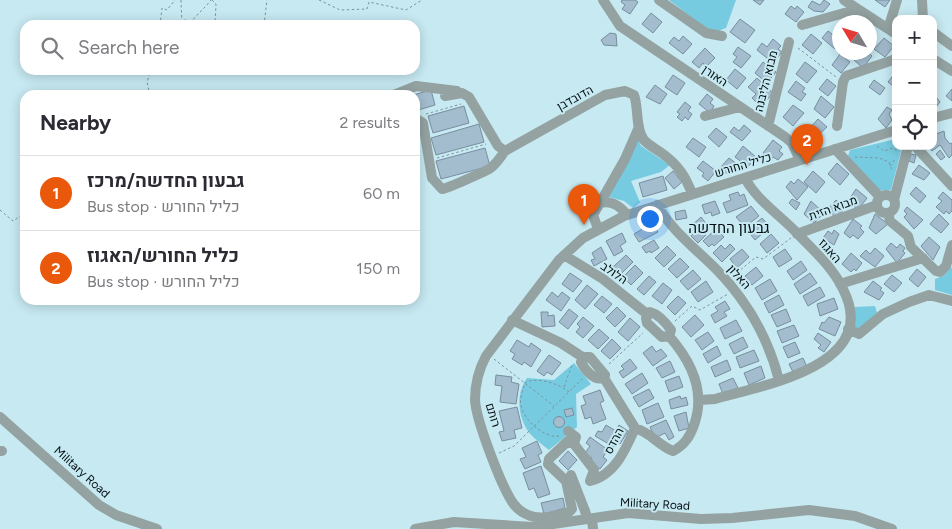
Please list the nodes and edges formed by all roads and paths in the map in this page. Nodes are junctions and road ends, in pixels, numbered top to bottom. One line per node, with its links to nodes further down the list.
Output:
1 (175, 0): 15 (path)
2 (181, 0): 16 (path)
3 (211, 0): 17 (path); 18 (path)
4 (266, 0): 19 (path)
5 (319, 0): 6 (path)
6 (422, 0)
7 (603, 0): 36 (street, האורן)
8 (659, 0): 23 (street)
9 (844, 0): 12 (street)
10 (896, 0): 13 (street)
11 (922, 0): 14 (street)
12 (858, 9): 20 (street); 21 (street)
13 (894, 15)
14 (923, 15)
15 (161, 20)
16 (183, 20)
17 (193, 20)
18 (215, 20)
19 (264, 20)
20 (802, 25)
21 (892, 32)
22 (937, 35): 25 (street)
23 (722, 36)
24 (789, 42): 30 (path); 44 (street, מבוא הליבנה)
25 (952, 46)
26 (893, 60): 30 (street)
27 (935, 60): 28 (street)
28 (952, 71)
29 (150, 75): 31 (path)
30 (843, 82): 45 (street)
31 (149, 90)
32 (406, 90): 33 (street)
33 (462, 93): 34 (street); 35 (street)
34 (445, 96)
35 (471, 101): 38 (path); 49 (street)
36 (740, 107): 39 (street); 44 (street, האורן)
37 (952, 113): 40 (street)
38 (420, 116)
39 (704, 116)
40 (937, 118)
41 (937, 119): 42 (street)
42 (952, 120)
43 (420, 121): 56 (street)
44 (768, 126): 55 (street, האורן)
45 (838, 126)
46 (639, 127): 53 (street, הדובדבן); 61 (street, הדובדבן); 64 (street)
47 (892, 131): 48 (street, כליל החורש)
48 (869, 138): 50 (street, כליל החורש); 57 (path)
49 (495, 141): 53 (street); 56 (path)
50 (835, 149): 54 (street); 55 (street, כליל החורש)
51 (907, 150): 62 (street)
52 (919, 150): 60 (street)
53 (505, 151): 56 (street)
54 (844, 159): 57 (path); 63 (street)
55 (800, 160): 59 (street, כליל החורש)
56 (429, 164)
57 (890, 166): 58 (path)
58 (892, 172)
59 (745, 178): 61 (street, כליל החורש); 71 (street, האגוז)
60 (952, 186)
61 (692, 194): 65 (street, כליל החורש)
62 (894, 200): 63 (street); 67 (street)
63 (879, 201): 67 (street); 71 (street, מבוא הזית)
64 (600, 203): 68 (street); 70 (street)
65 (657, 205): 68 (street, כליל החורש); 75 (street, האלון)
66 (0, 210): 69 (path)
67 (888, 213): 74 (street)
68 (627, 215): 70 (street, כליל החורש)
69 (20, 216)
70 (598, 229): 73 (street, כליל החורש)
71 (797, 234): 75 (path); 76 (street, האגוז)
72 (952, 245): 74 (street)
73 (564, 255): 79 (street, הלולב); 80 (street, כליל החורש)
74 (923, 258): 76 (street)
75 (727, 281): 77 (street, האלון)
76 (840, 284): 82 (street, האגוז)
77 (735, 290): 83 (path); 88 (street, האלון)
78 (952, 301): 82 (street)
79 (648, 314): 81 (street); 83 (street, הלולב)
80 (512, 320): 84 (street, רותם); 85 (street, ההדס)
81 (650, 326): 83 (street, הלולב); 87 (path)
82 (848, 330): 88 (street, האגוז)
83 (669, 331): 93 (street, הלולב)
84 (487, 353): 89 (path); 99 (street, רותם)
85 (580, 355): 86 (street); 87 (street, ההדס); 90 (path)
86 (589, 373): 87 (street); 91 (path)
87 (604, 374): 96 (street, ההדס)
88 (779, 380): 93 (street)
89 (525, 383): 90 (path); 92 (path); 95 (path)
90 (564, 387): 91 (path)
91 (569, 392): 92 (path)
92 (554, 406): 95 (path)
93 (700, 406): 96 (street)
94 (0, 417): 102 (street, Military Road)
95 (535, 425): 97 (path); 99 (path)
96 (635, 428): 98 (street, ההדס)
97 (568, 431): 98 (street)
98 (574, 444): 99 (street, רותם)
99 (492, 454)
100 (571, 475): 101 (street, bridge)
101 (593, 528)
102 (157, 529)
103 (415, 529): 104 (street, Military Road)
104 (892, 529)

